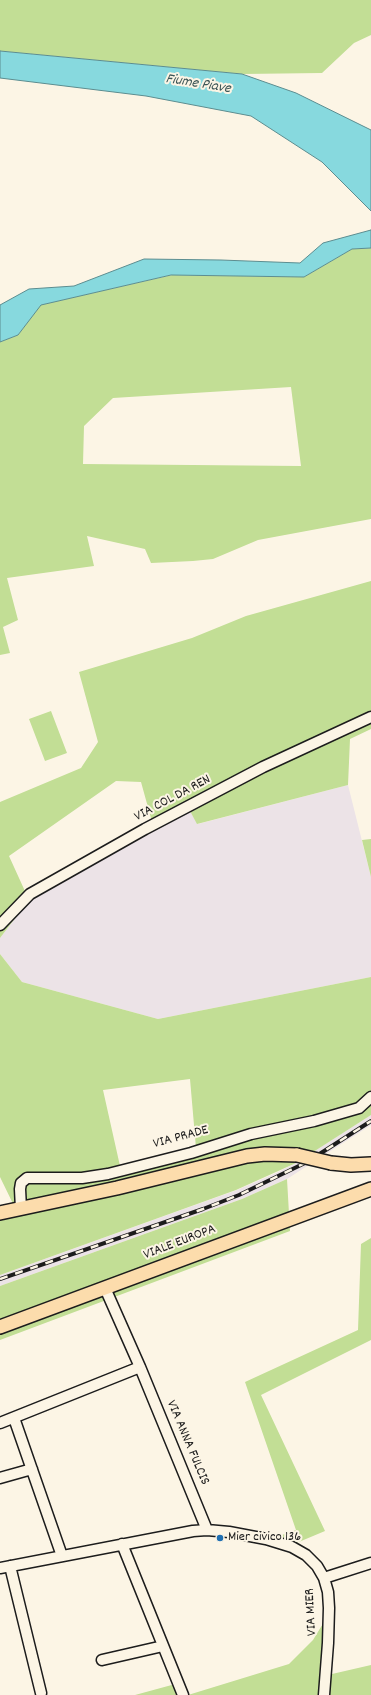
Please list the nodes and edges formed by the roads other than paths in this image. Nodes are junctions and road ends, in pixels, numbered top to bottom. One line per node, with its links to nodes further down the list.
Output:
1 (371, 717): 2 (street, VIA COL DA REN)
2 (0, 925)
3 (371, 1098): 6 (street, VIA PRADE)
4 (371, 1164): 6 (main road, bridge)
5 (371, 1188): 8 (main road, VIALE EUROPA)
6 (21, 1209): 7 (main road)
7 (0, 1214)
8 (105, 1288): 9 (main road, VIALE EUROPA); 10 (street, VIA ANNA FULCIS)
9 (0, 1327)
10 (140, 1367): 11 (street); 15 (street, VIA ANNA FULCIS)
11 (14, 1418): 12 (street); 13 (street)
12 (0, 1423)
13 (32, 1469): 14 (street); 17 (street)
14 (0, 1478)
15 (207, 1530): 16 (street, VIA MIER); 21 (street, VIA MIER)
16 (122, 1544): 17 (street, VIA MIER); 22 (street)
17 (62, 1556): 19 (street, VIA MIER)
18 (371, 1563): 21 (street)
19 (10, 1566): 20 (street, VIA MIER); 24 (street)
20 (0, 1568)
21 (324, 1578): 26 (street, VIA MIER)
22 (163, 1646): 23 (street); 25 (street)
23 (102, 1660)
24 (42, 1693)
25 (183, 1695)
26 (324, 1695)

